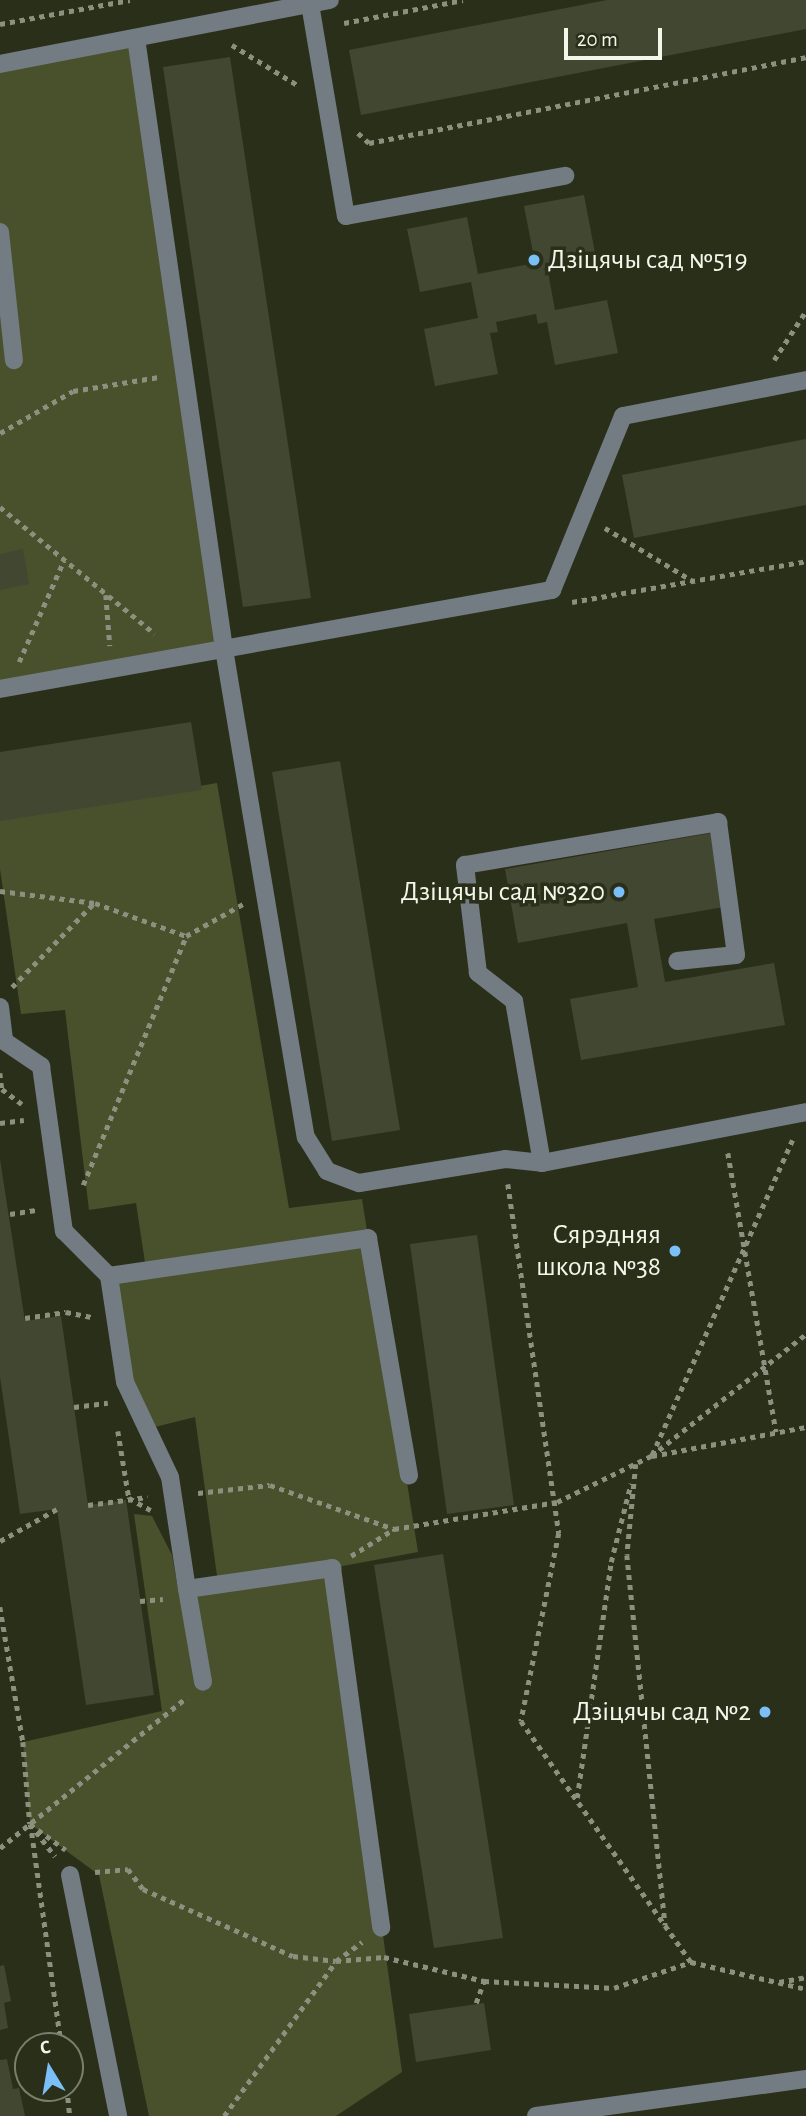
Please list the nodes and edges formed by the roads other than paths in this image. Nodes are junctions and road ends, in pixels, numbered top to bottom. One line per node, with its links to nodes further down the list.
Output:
1 (330, 0): 2 (lane)
2 (310, 4): 3 (lane); 6 (lane)
3 (267, 6): 4 (lane)
4 (136, 38): 5 (lane); 10 (lane)
5 (0, 64)
6 (565, 176)
7 (0, 232): 8 (lane)
8 (14, 360)
9 (806, 380): 10 (lane)
10 (224, 649): 11 (lane); 15 (lane)
11 (4, 688)
12 (677, 961): 15 (lane)
13 (0, 1007): 16 (lane)
14 (805, 1112): 15 (lane)
15 (542, 1163)
16 (109, 1276): 17 (lane); 18 (lane)
17 (409, 1475)
18 (187, 1589): 19 (lane); 21 (lane)
19 (203, 1682)
20 (71, 1875): 23 (lane)
21 (381, 1928)
22 (806, 2079): 24 (lane)
23 (118, 2116)
24 (537, 2116)

